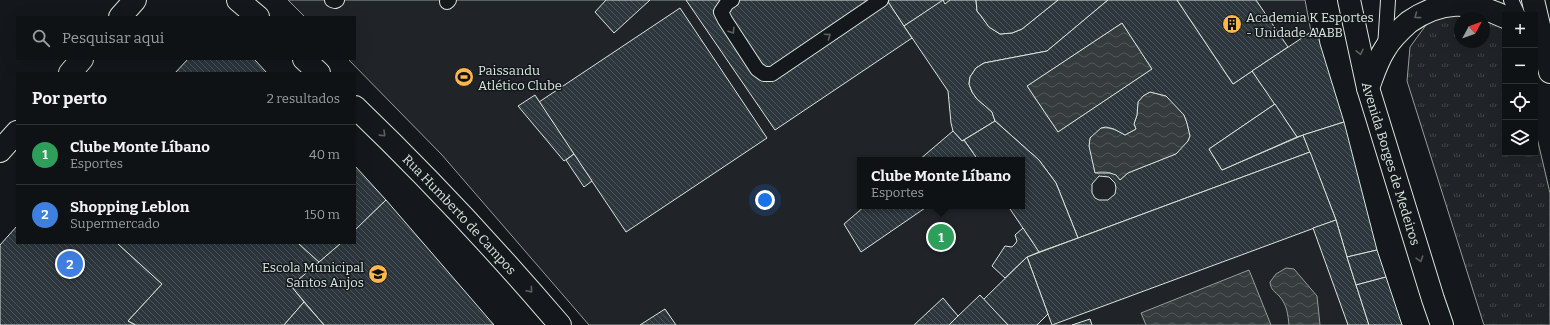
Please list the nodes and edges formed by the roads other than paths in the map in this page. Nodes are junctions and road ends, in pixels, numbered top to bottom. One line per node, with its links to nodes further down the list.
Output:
1 (135, 0): 13 (main road)
2 (238, 0): 14 (main road)
3 (332, 0): 4 (lane)
4 (337, 0)
5 (732, 0): 6 (lane, one-way to 6)
6 (881, 0)
7 (1349, 0): 21 (main road, Avenida Borges de Medeiros, one-way to 21)
8 (1388, 0): 15 (lane)
9 (1511, 0): 11 (lane)
10 (1533, 0): 16 (main road)
11 (1517, 12)
12 (1502, 15): 15 (main road, one-way to 15)
13 (121, 16)
14 (257, 16)
15 (1385, 48): 21 (main road)
16 (1543, 55)
17 (81, 60): 19 (main road)
18 (305, 60): 20 (main road)
19 (71, 72)
20 (318, 72)
21 (1368, 88): 26 (main road, Avenida Borges de Medeiros, one-way to 26)
22 (356, 108): 25 (main road, Rua Humberto de Campos, one-way to 25)
23 (16, 133): 24 (main road)
24 (0, 151)
25 (560, 325)
26 (1442, 325)

